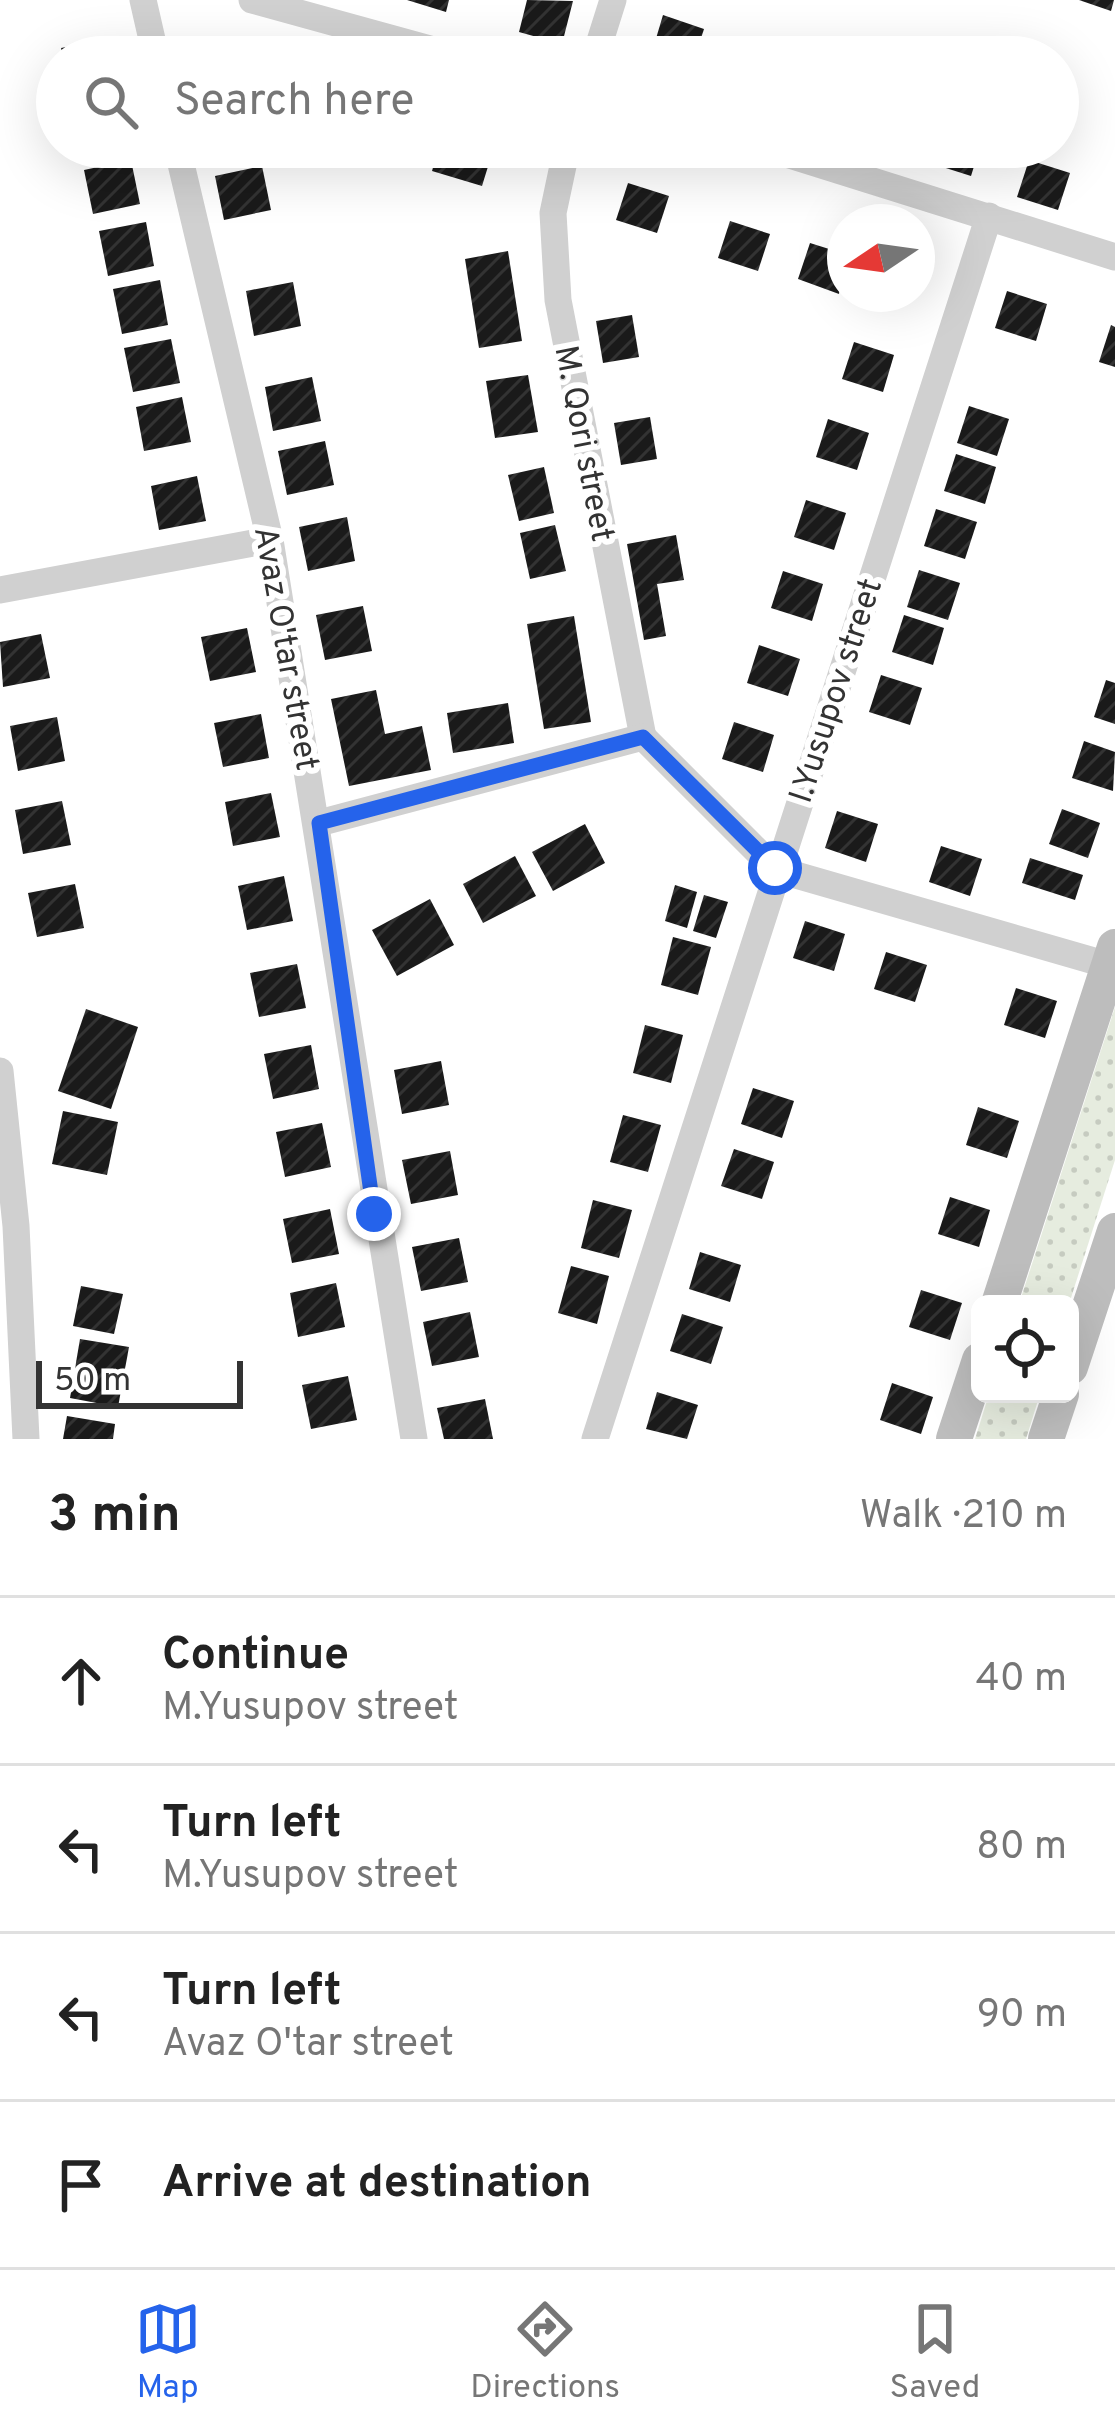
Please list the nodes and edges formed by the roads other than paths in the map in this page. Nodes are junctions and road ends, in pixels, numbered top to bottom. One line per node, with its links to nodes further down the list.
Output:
1 (143, 0): 4 (street)
2 (252, 0): 5 (street)
3 (614, 0): 6 (street)
4 (151, 36)
5 (383, 36)
6 (602, 36)
7 (182, 168): 12 (street, Avaz O'tar street)
8 (563, 168): 14 (street, M. Qori street)
9 (832, 168): 10 (street)
10 (989, 217): 11 (street); 16 (street, I.Yusupov street)
11 (1115, 257)
12 (270, 539): 13 (street); 15 (street, Avaz O'tar street)
13 (0, 590)
14 (643, 737): 15 (street); 16 (street)
15 (319, 823): 25 (street, Avaz O'tar street)
16 (775, 868): 17 (street); 26 (street, I.Yusupov street)
17 (1113, 960): 20 (street)
18 (0, 1071): 24 (street)
19 (1115, 1231): 21 (street)
20 (1001, 1295)
21 (1079, 1340)
22 (971, 1387): 27 (street)
23 (1058, 1403): 28 (street)
24 (26, 1439)
25 (414, 1439)
26 (595, 1439)
27 (954, 1439)
28 (1046, 1439)

